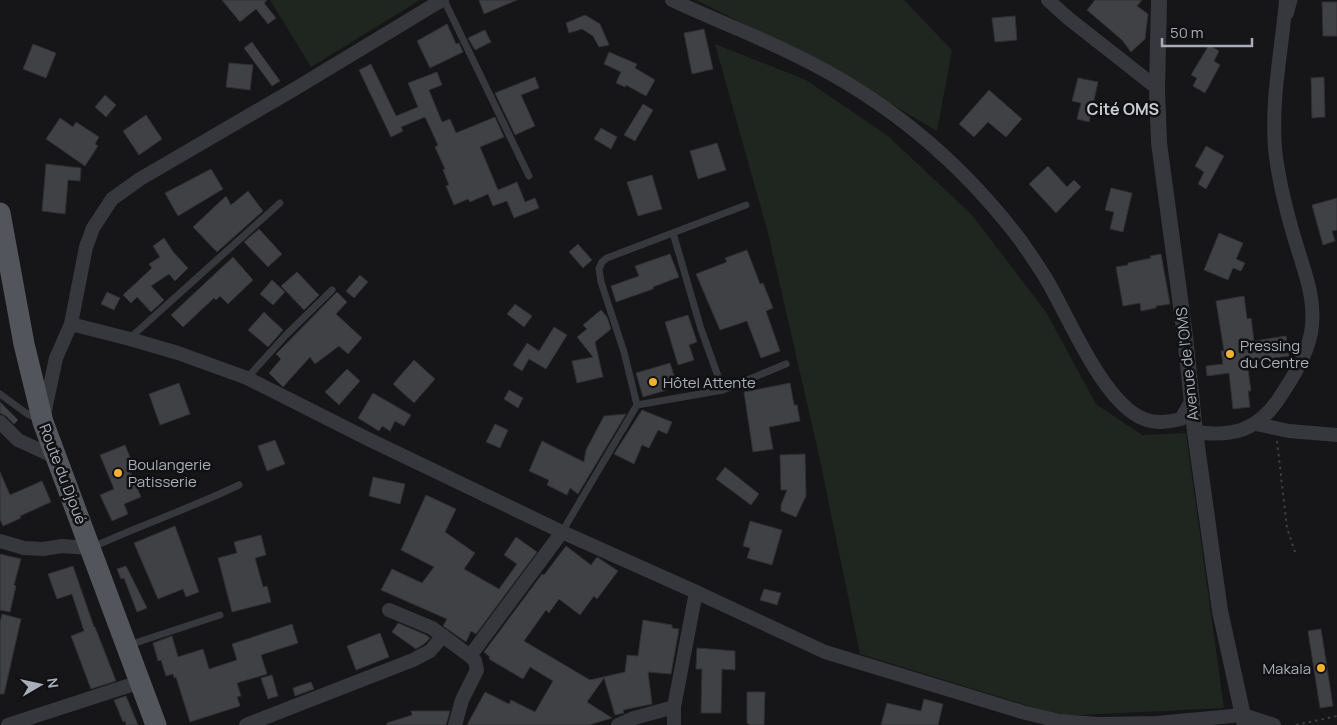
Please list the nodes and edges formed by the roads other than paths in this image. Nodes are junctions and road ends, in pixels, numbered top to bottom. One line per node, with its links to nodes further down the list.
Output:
1 (443, 0): 9 (lane); 15 (street)
2 (672, 0): 21 (street)
3 (1048, 0): 8 (street)
4 (1159, 0): 8 (street, Avenue de l'OMS)
5 (1286, 0): 7 (street)
6 (1294, 0): 7 (lane)
7 (1283, 39): 25 (street)
8 (1157, 88): 21 (street, Avenue de l'OMS)
9 (529, 176)
10 (280, 203): 16 (lane)
11 (746, 205): 13 (lane)
12 (0, 214): 24 (main road, Route du Djoué)
13 (673, 233): 19 (lane); 22 (lane)
14 (332, 290): 18 (lane)
15 (71, 324): 16 (street); 24 (street)
16 (130, 338): 18 (street)
17 (786, 364): 19 (lane)
18 (247, 378): 30 (street)
19 (723, 390): 22 (lane)
20 (0, 394): 24 (lane)
21 (1192, 400): 26 (street, Avenue de l'OMS)
22 (637, 405): 30 (lane)
23 (0, 422): 28 (street)
24 (43, 422): 28 (main road, Route du Djoué)
25 (1256, 424): 26 (street); 27 (street)
26 (1195, 432): 41 (street, Avenue de l'OMS)
27 (1337, 435)
28 (55, 458): 32 (main road, Route du Djoué)
29 (239, 485): 32 (lane)
30 (562, 532): 33 (street); 38 (street)
31 (0, 541): 32 (street)
32 (90, 548): 37 (main road, Route du Djoué)
33 (696, 592): 40 (street); 41 (street)
34 (389, 610): 36 (street)
35 (220, 615): 37 (lane)
36 (443, 636): 38 (street); 44 (street)
37 (126, 646): 39 (main road, Route du Djoué)
38 (470, 656): 45 (street)
39 (140, 682): 42 (street); 43 (main road, Route du Djoué)
40 (674, 707): 46 (street); 47 (street)
41 (1244, 720): 48 (street)
42 (8, 725)
43 (156, 725)
44 (246, 725)
45 (455, 725)
46 (618, 725)
47 (674, 725)
48 (1274, 725)

